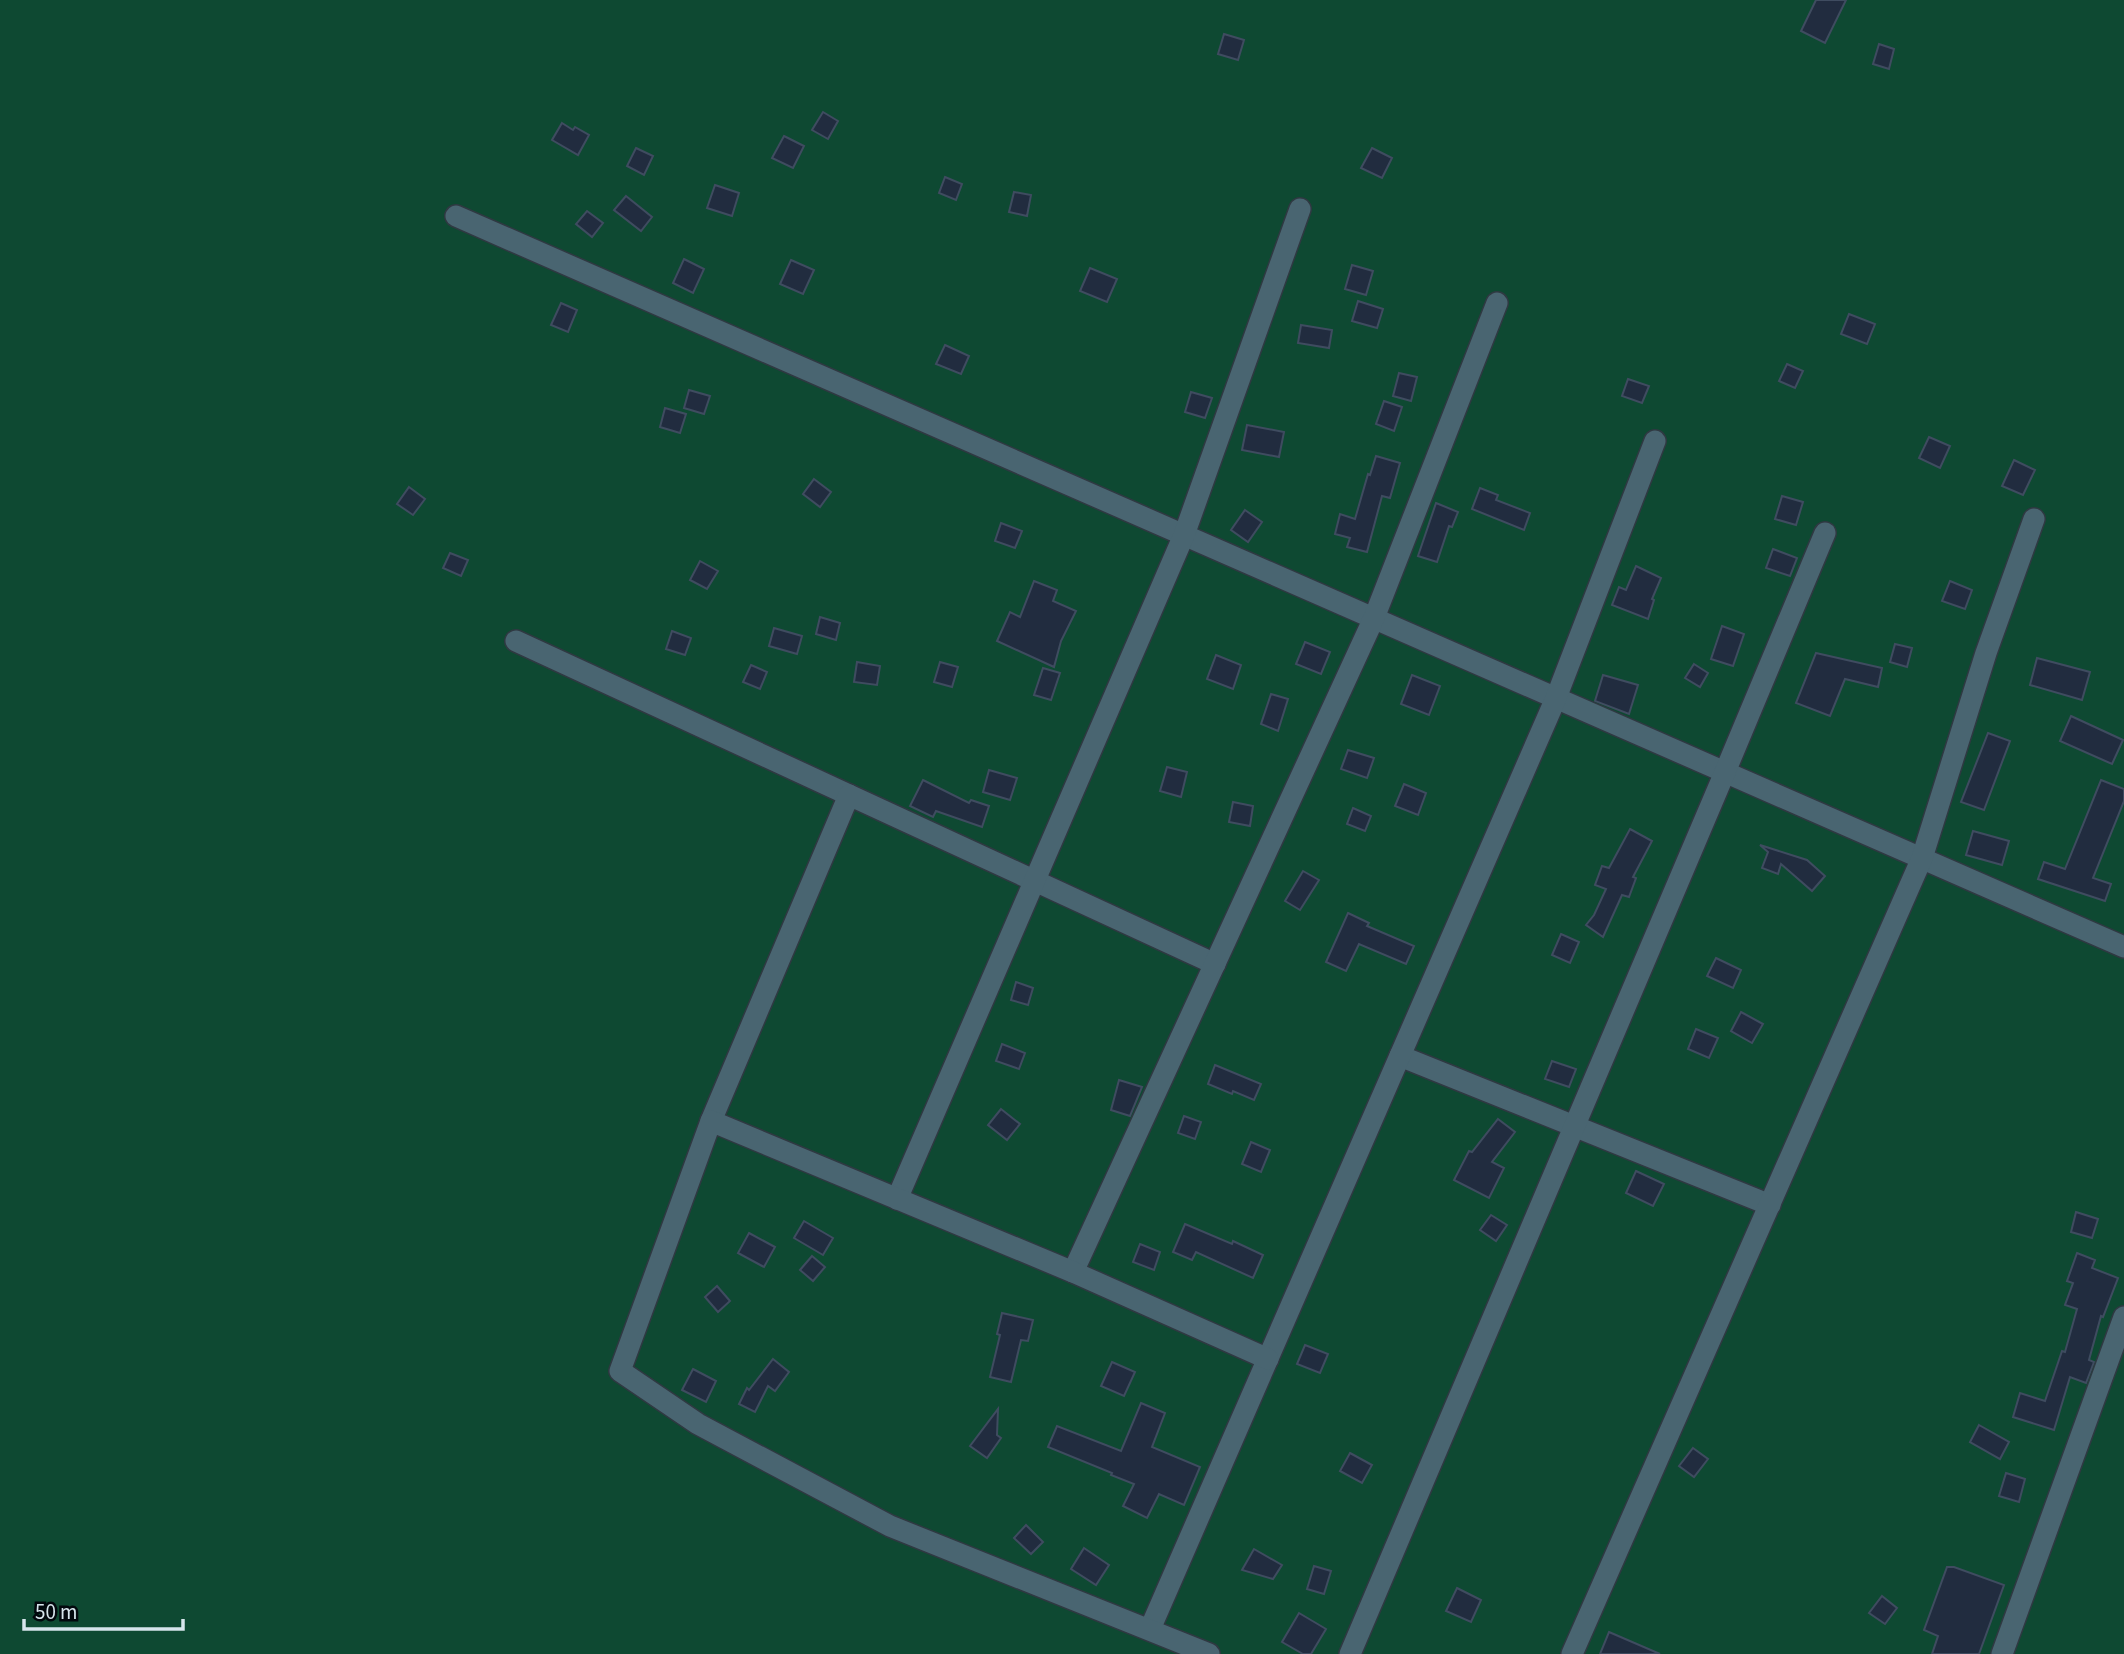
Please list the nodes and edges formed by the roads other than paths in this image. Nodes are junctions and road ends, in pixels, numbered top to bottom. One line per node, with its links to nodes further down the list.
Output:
1 (1300, 209): 7 (street)
2 (456, 216): 7 (street)
3 (1497, 303): 8 (street)
4 (1655, 441): 10 (street)
5 (2034, 519): 13 (street)
6 (1825, 533): 11 (street)
7 (1184, 535): 8 (street); 14 (street)
8 (1374, 618): 10 (street); 16 (street)
9 (516, 641): 12 (street)
10 (1556, 698): 11 (street); 17 (street)
11 (1725, 772): 13 (street); 19 (street)
12 (849, 795): 14 (street); 18 (street)
13 (1922, 858): 15 (street); 21 (street)
14 (1035, 880): 16 (street); 20 (street)
15 (2124, 947)
16 (1215, 964): 22 (street)
17 (1400, 1056): 19 (street); 24 (street)
18 (711, 1121): 20 (street); 25 (street)
19 (1574, 1126): 21 (street); 27 (street)
20 (897, 1199): 22 (street)
21 (1770, 1205): 28 (street)
22 (1073, 1272): 24 (street)
23 (2124, 1317): 29 (street)
24 (1268, 1359): 25 (street)
25 (1150, 1629): 26 (street)
26 (1209, 1654)
27 (1350, 1654)
28 (1572, 1654)
29 (2002, 1654)

